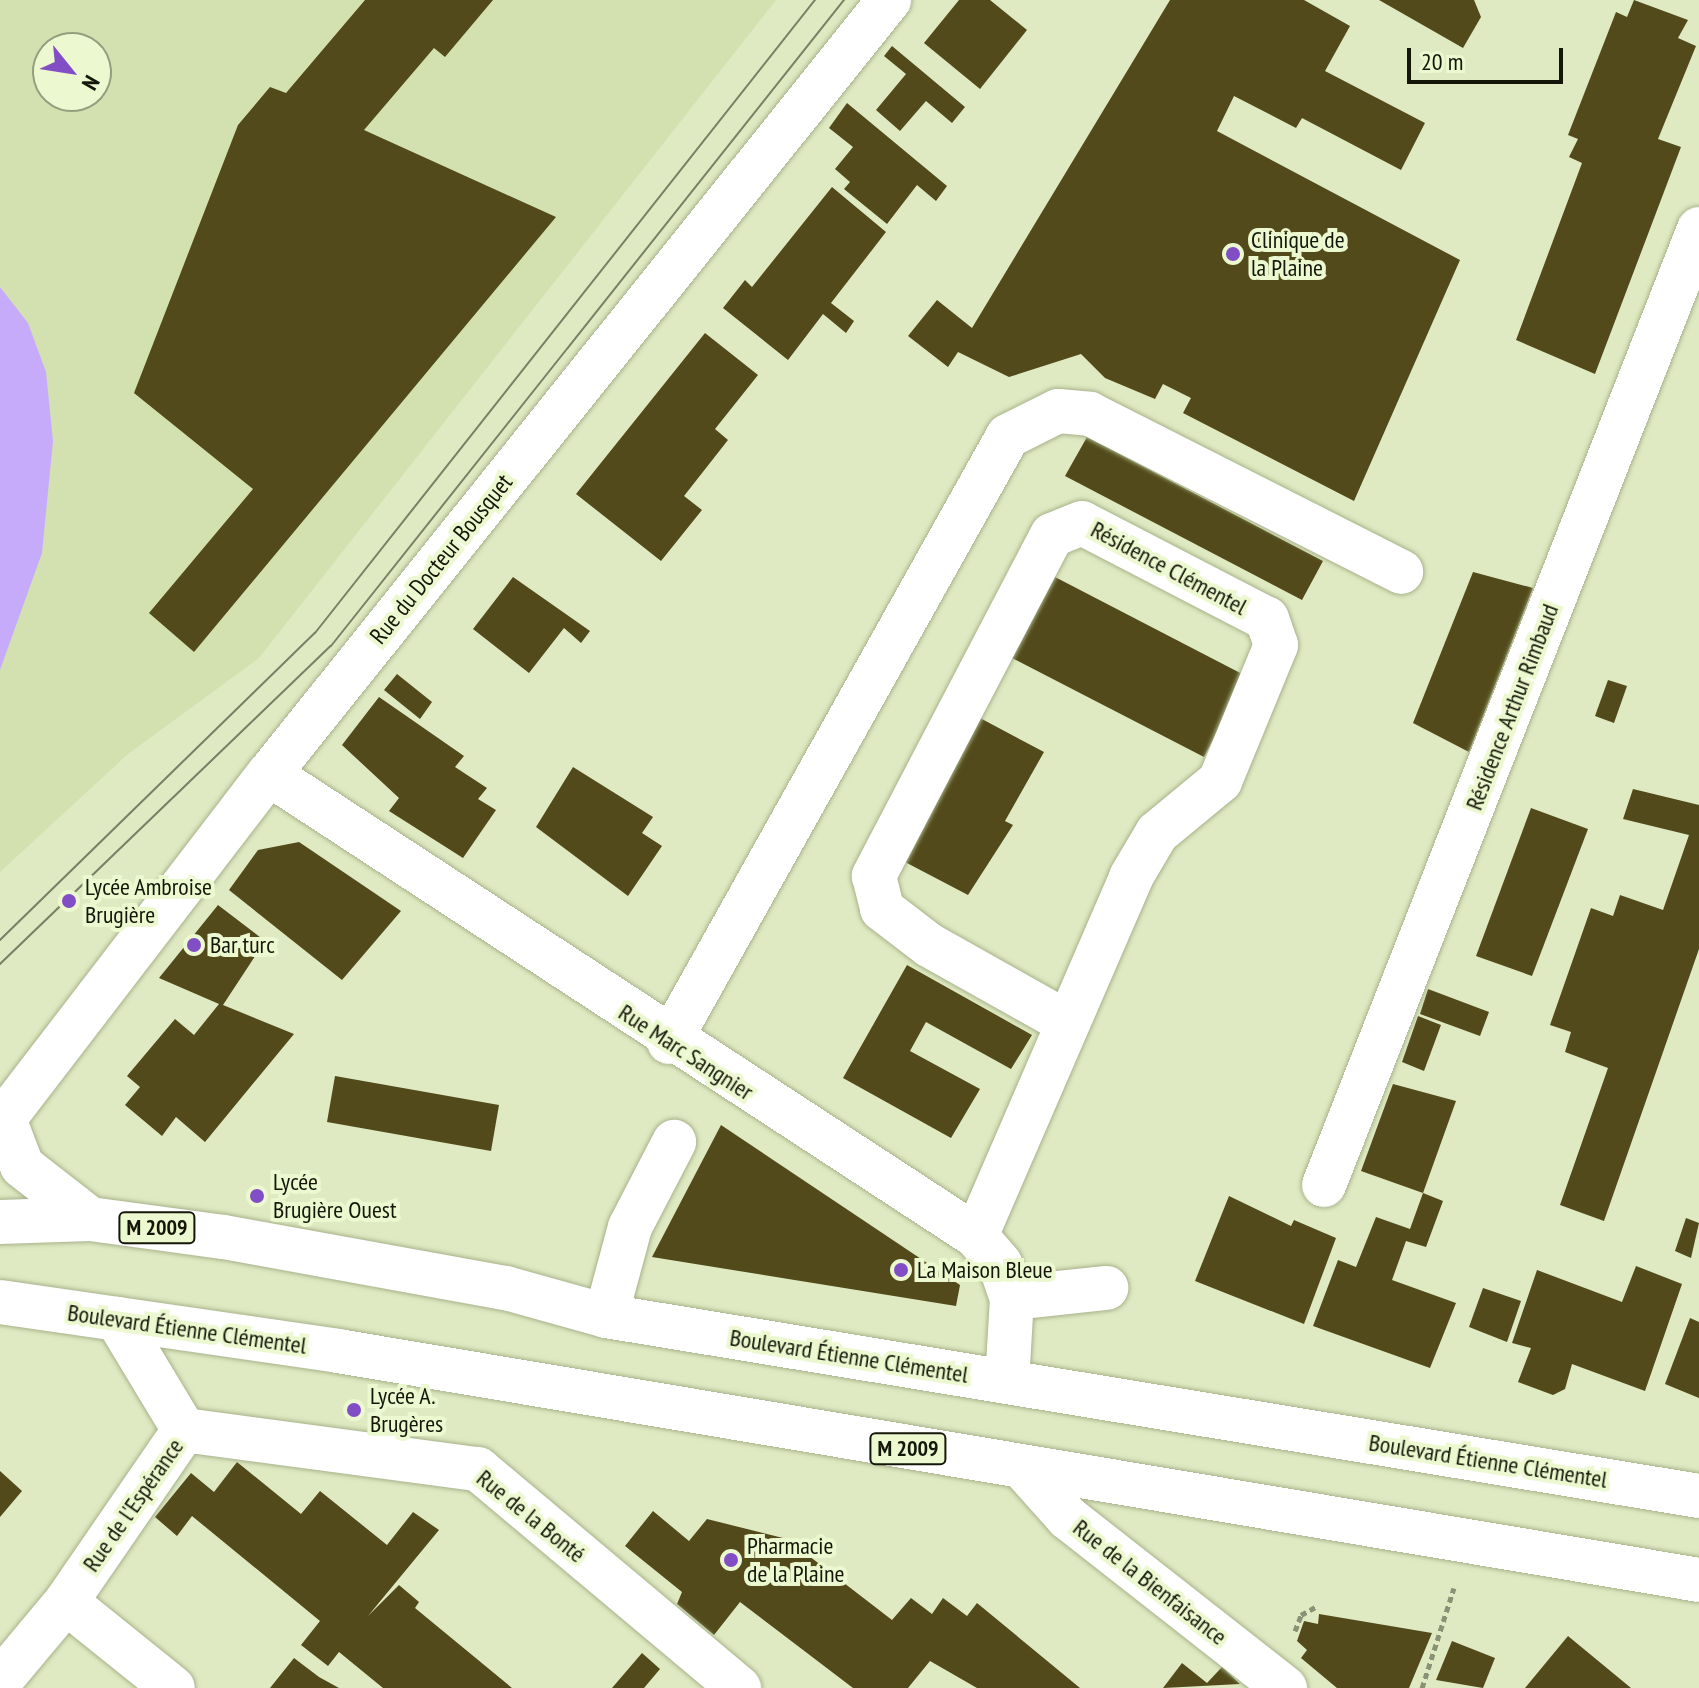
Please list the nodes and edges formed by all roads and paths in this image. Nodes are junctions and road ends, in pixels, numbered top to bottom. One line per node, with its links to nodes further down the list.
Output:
1 (889, 0): 4 (street, Rue du Docteur Bousquet)
2 (1699, 229): 9 (street, Résidence Arthur Rimbaud)
3 (1401, 572): 6 (street)
4 (269, 774): 6 (street, Rue Marc Sangnier); 7 (street, Rue du Docteur Bousquet)
5 (1068, 1023): 5 (street, Résidence Clémentel); 12 (street, Résidence Clémentel)
6 (669, 1042): 12 (street, Rue Marc Sangnier)
7 (2, 1121): 10 (street)
8 (674, 1142): 16 (street)
9 (1324, 1185)
10 (90, 1219): 11 (street, Boulevard Étienne Clémentel / M 2009); 16 (street, Boulevard Étienne Clémentel / M 2009)
11 (0, 1222)
12 (976, 1236): 14 (street, Rue Marc Sangnier)
13 (1106, 1288): 14 (street)
14 (1012, 1298): 18 (street, Rue Marc Sangnier)
15 (0, 1302): 17 (street, Boulevard Étienne Clémentel / M 2009)
16 (606, 1316): 18 (street, Boulevard Étienne Clémentel / M 2009)
17 (117, 1319): 19 (street, Rue de l'Espérance); 20 (street, Boulevard Étienne Clémentel / M 2009)
18 (1007, 1382): 21 (street, Boulevard Étienne Clémentel / M 2009)
19 (184, 1430): 24 (street, Rue de l'Espérance); 29 (street, Rue de la Bonté)
20 (1024, 1469): 22 (street, Boulevard Étienne Clémentel / M 2009); 30 (street, Rue de la Bienfaisance)
21 (1699, 1496)
22 (1465, 1540): 23 (street, Boulevard Étienne Clémentel / M 2009); 31 (path)
23 (1699, 1580)
24 (66, 1602): 27 (street, Rue de l'Espérance); 28 (street)
25 (1317, 1606): 26 (path)
26 (1295, 1631)
27 (0, 1681)
28 (173, 1688)
29 (739, 1688)
30 (1285, 1688)
31 (1422, 1688)

